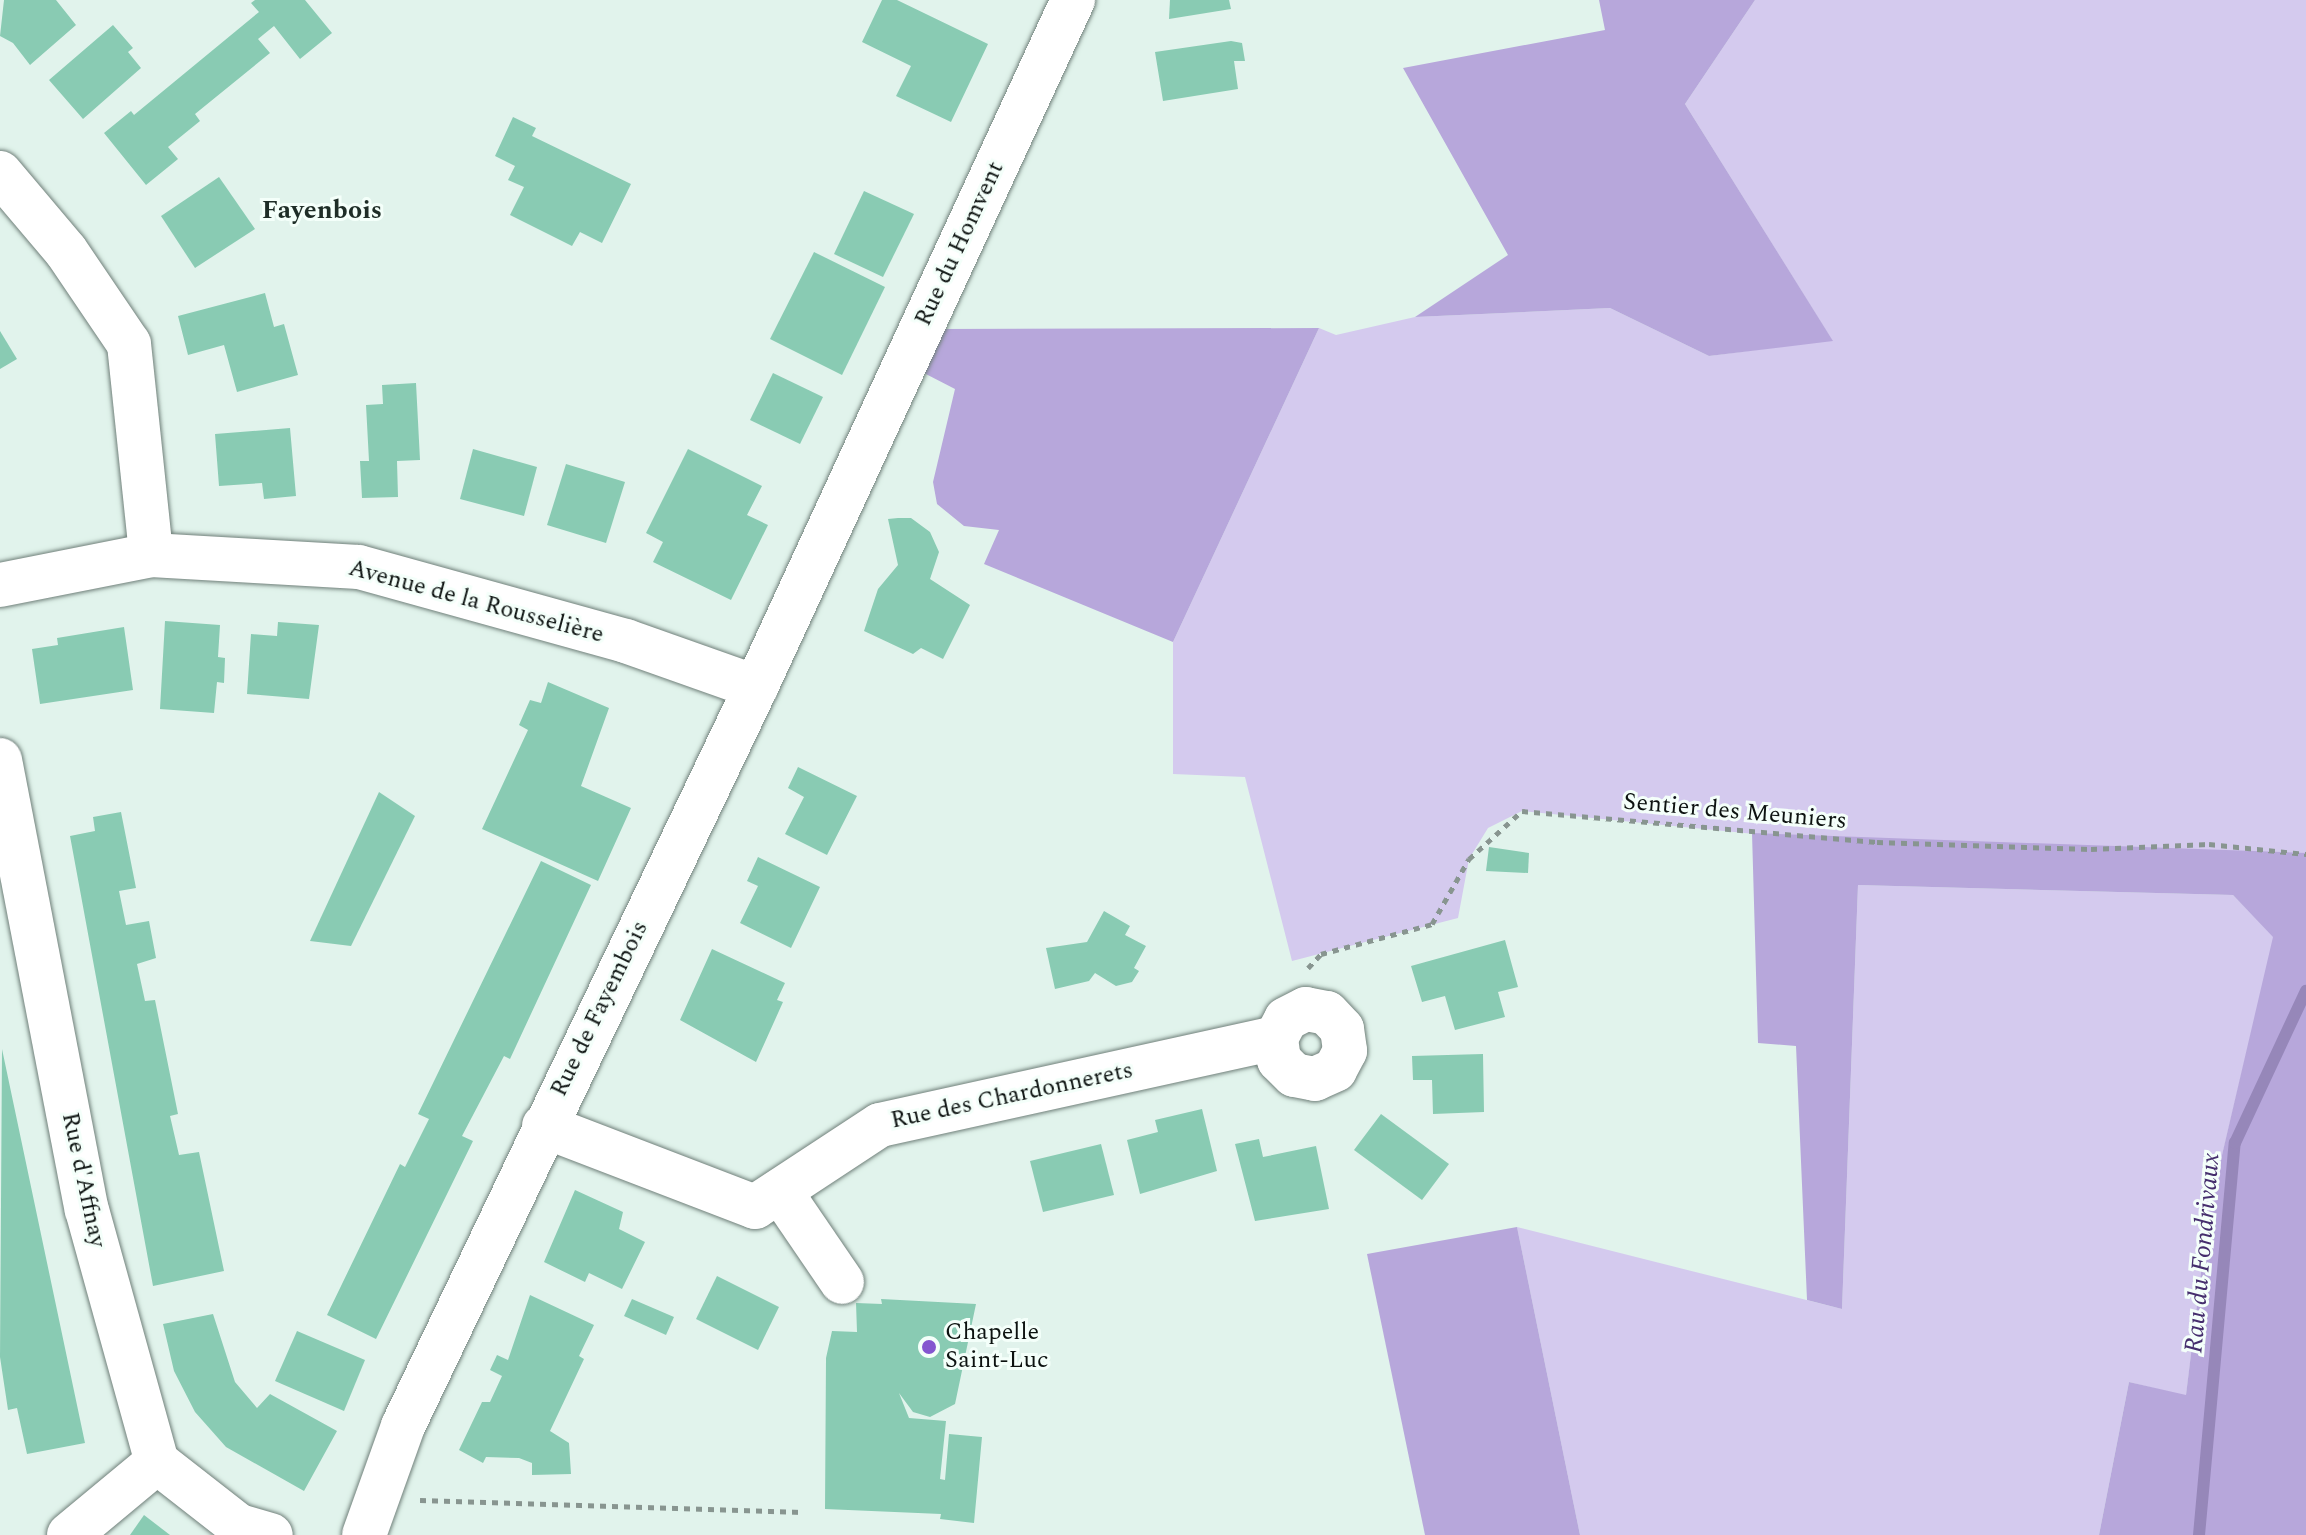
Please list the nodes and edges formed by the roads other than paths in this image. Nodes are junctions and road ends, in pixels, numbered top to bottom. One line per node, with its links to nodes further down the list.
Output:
1 (1073, 0): 3 (street, Rue du Homvent)
2 (0, 173): 4 (street)
3 (847, 489): 6 (street, Rue de Fayembois)
4 (151, 555): 5 (street, Avenue de la Rousselière); 6 (street, Avenue de la Rousselière)
5 (0, 585)
6 (756, 687): 9 (street, Rue de Fayembois)
7 (0, 760): 12 (street, Rue d'Affnay)
8 (1276, 1038): 10 (street, Rue des Chardonnerets)
9 (544, 1126): 10 (street, Rue des Chardonnerets); 13 (street, Rue de Fayembois)
10 (780, 1191): 11 (street)
11 (842, 1282)
12 (157, 1462): 14 (street); 15 (street)
13 (371, 1517)
14 (69, 1535)
15 (271, 1535)

